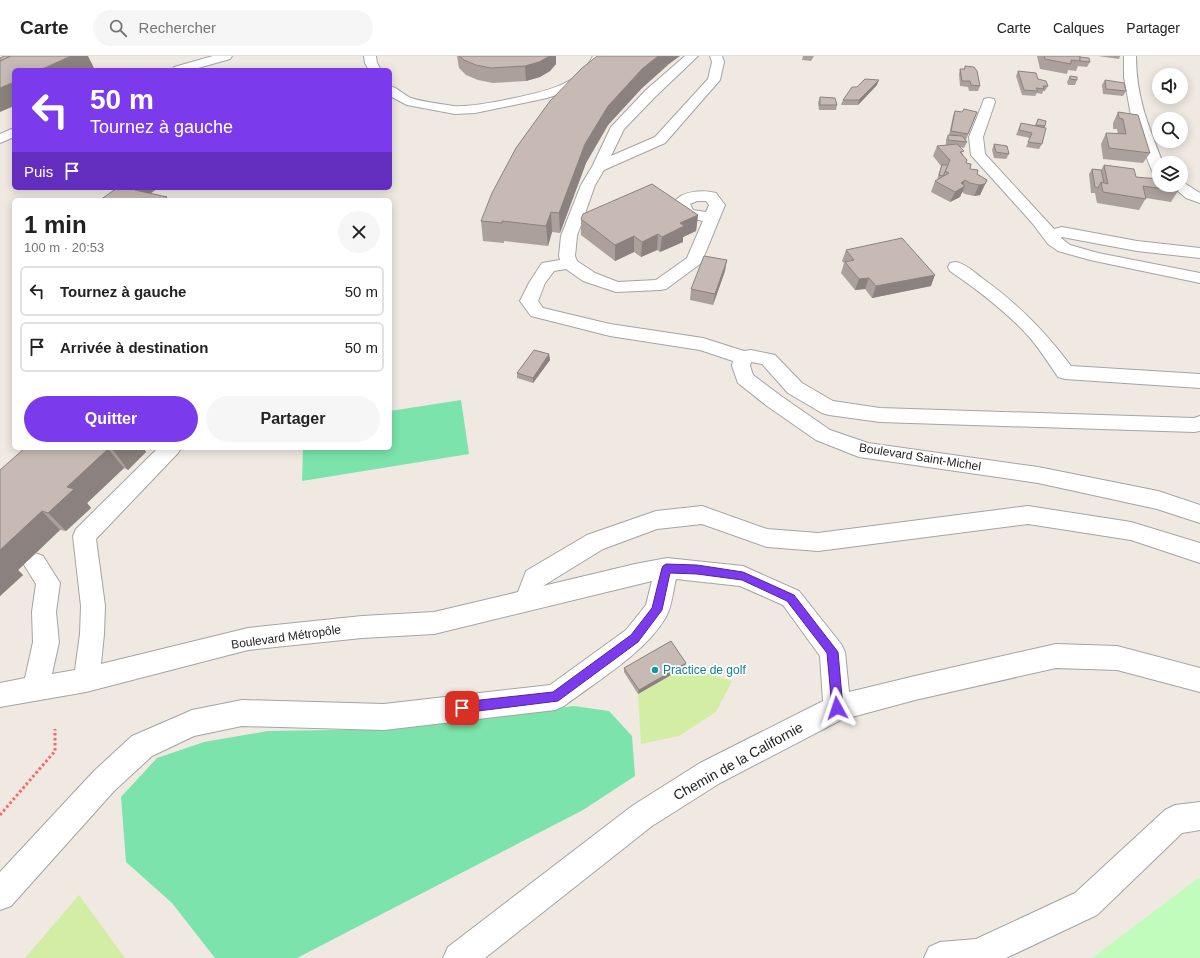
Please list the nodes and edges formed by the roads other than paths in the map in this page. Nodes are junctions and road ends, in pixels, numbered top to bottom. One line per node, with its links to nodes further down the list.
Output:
1 (226, 56): 7 (street)
2 (370, 56): 8 (street)
3 (599, 56): 9 (street)
4 (692, 56): 14 (street)
5 (716, 56): 14 (street)
6 (1130, 56): 13 (street)
7 (185, 68)
8 (374, 68)
9 (392, 91)
10 (989, 102): 18 (street)
11 (12, 133): 12 (street)
12 (0, 139)
13 (1153, 156)
14 (599, 167): 20 (street)
15 (1187, 192): 16 (street)
16 (1200, 198)
17 (714, 217): 20 (street)
18 (1051, 235): 19 (street); 22 (street)
19 (1200, 253)
20 (569, 263): 23 (street)
21 (956, 267): 24 (street)
22 (1200, 278)
23 (743, 358): 25 (street); 27 (street, Boulevard Saint-Michel)
24 (1200, 381)
25 (1200, 424)
26 (169, 450): 32 (street)
27 (1200, 514)
28 (1200, 552): 31 (street)
29 (35, 563): 34 (street)
30 (666, 568): 31 (street); 36 (street); 38 (street)
31 (526, 600): 32 (street, Boulevard Métropôle)
32 (86, 680): 34 (street, Boulevard Métropôle)
33 (1200, 680): 36 (street, Chemin de la Californie)
34 (35, 690): 35 (street, Boulevard Métropôle)
35 (0, 695)
36 (837, 708): 39 (street, Chemin de la Californie)
37 (1200, 816): 40 (street)
38 (0, 895)
39 (459, 958)
40 (940, 958)

